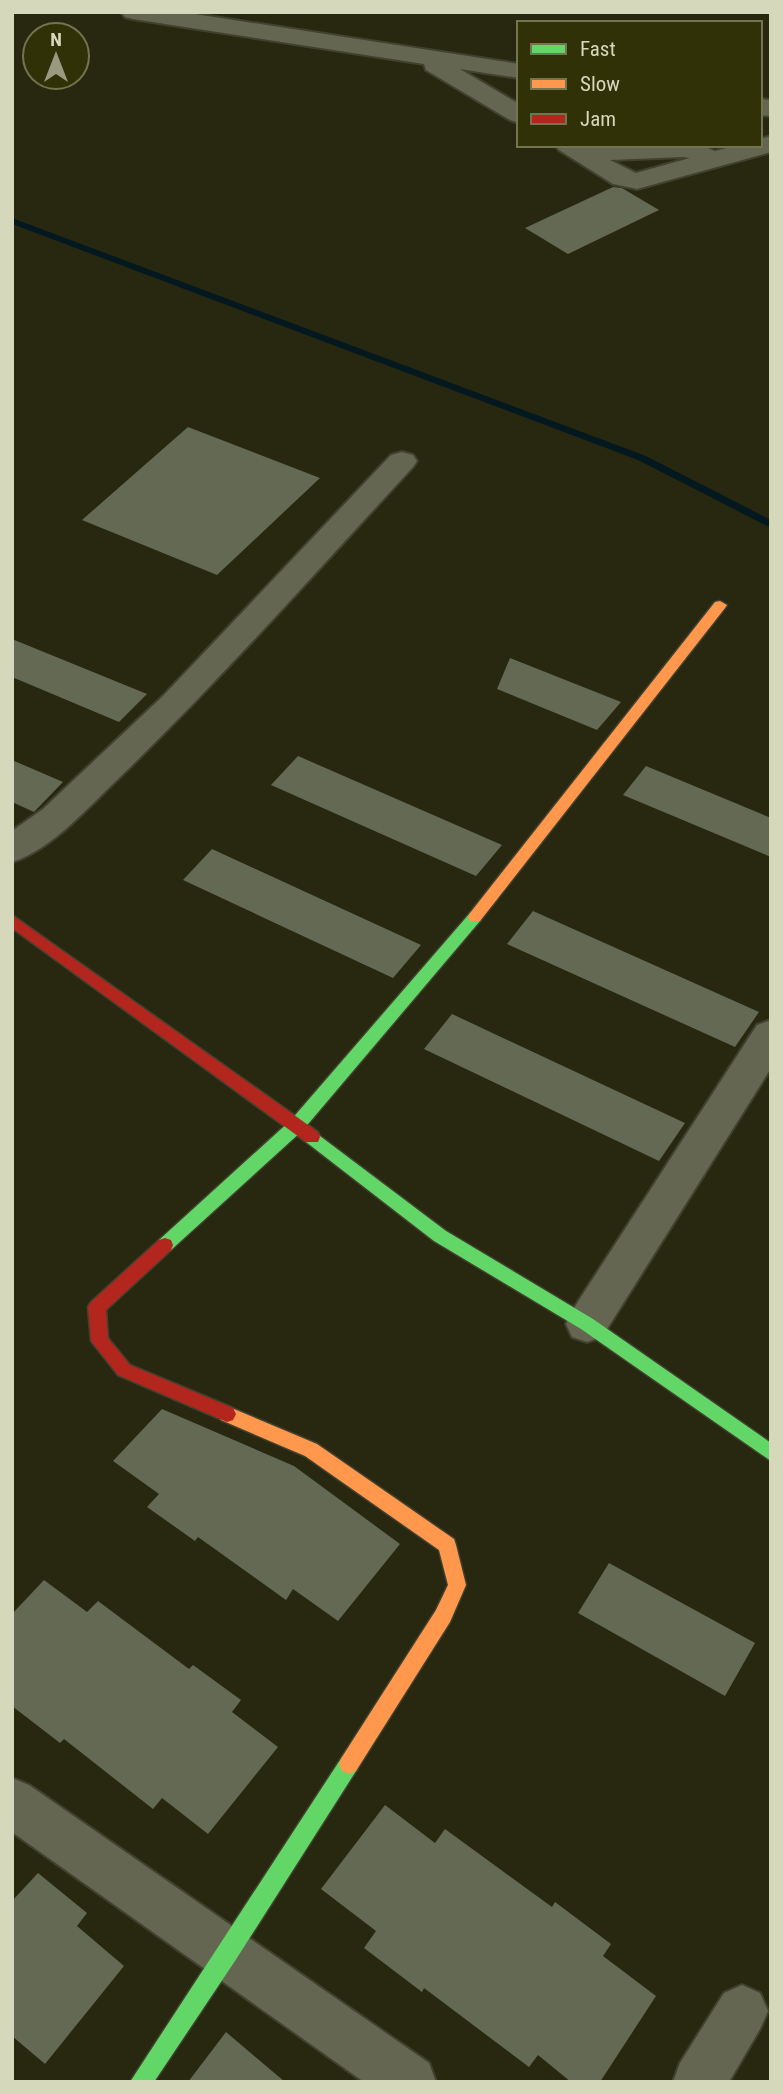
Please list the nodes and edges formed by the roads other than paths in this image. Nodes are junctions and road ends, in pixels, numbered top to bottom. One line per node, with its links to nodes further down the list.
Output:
1 (133, 12): 2 (street)
2 (421, 57): 3 (street); 5 (street)
3 (517, 71)
4 (517, 79): 5 (street)
5 (490, 98): 6 (street)
6 (517, 115)
7 (760, 147): 8 (street)
8 (575, 149)
9 (402, 461): 11 (street)
10 (720, 605): 14 (street)
11 (12, 849)
12 (12, 919): 14 (street)
13 (771, 1035): 15 (street)
14 (297, 1125): 15 (street); 18 (street)
15 (587, 1324): 16 (street)
16 (771, 1453)
17 (12, 1802): 18 (street)
18 (228, 1954): 20 (street); 21 (street)
19 (742, 2011): 22 (street)
20 (141, 2082)
21 (410, 2082)
22 (699, 2082)

